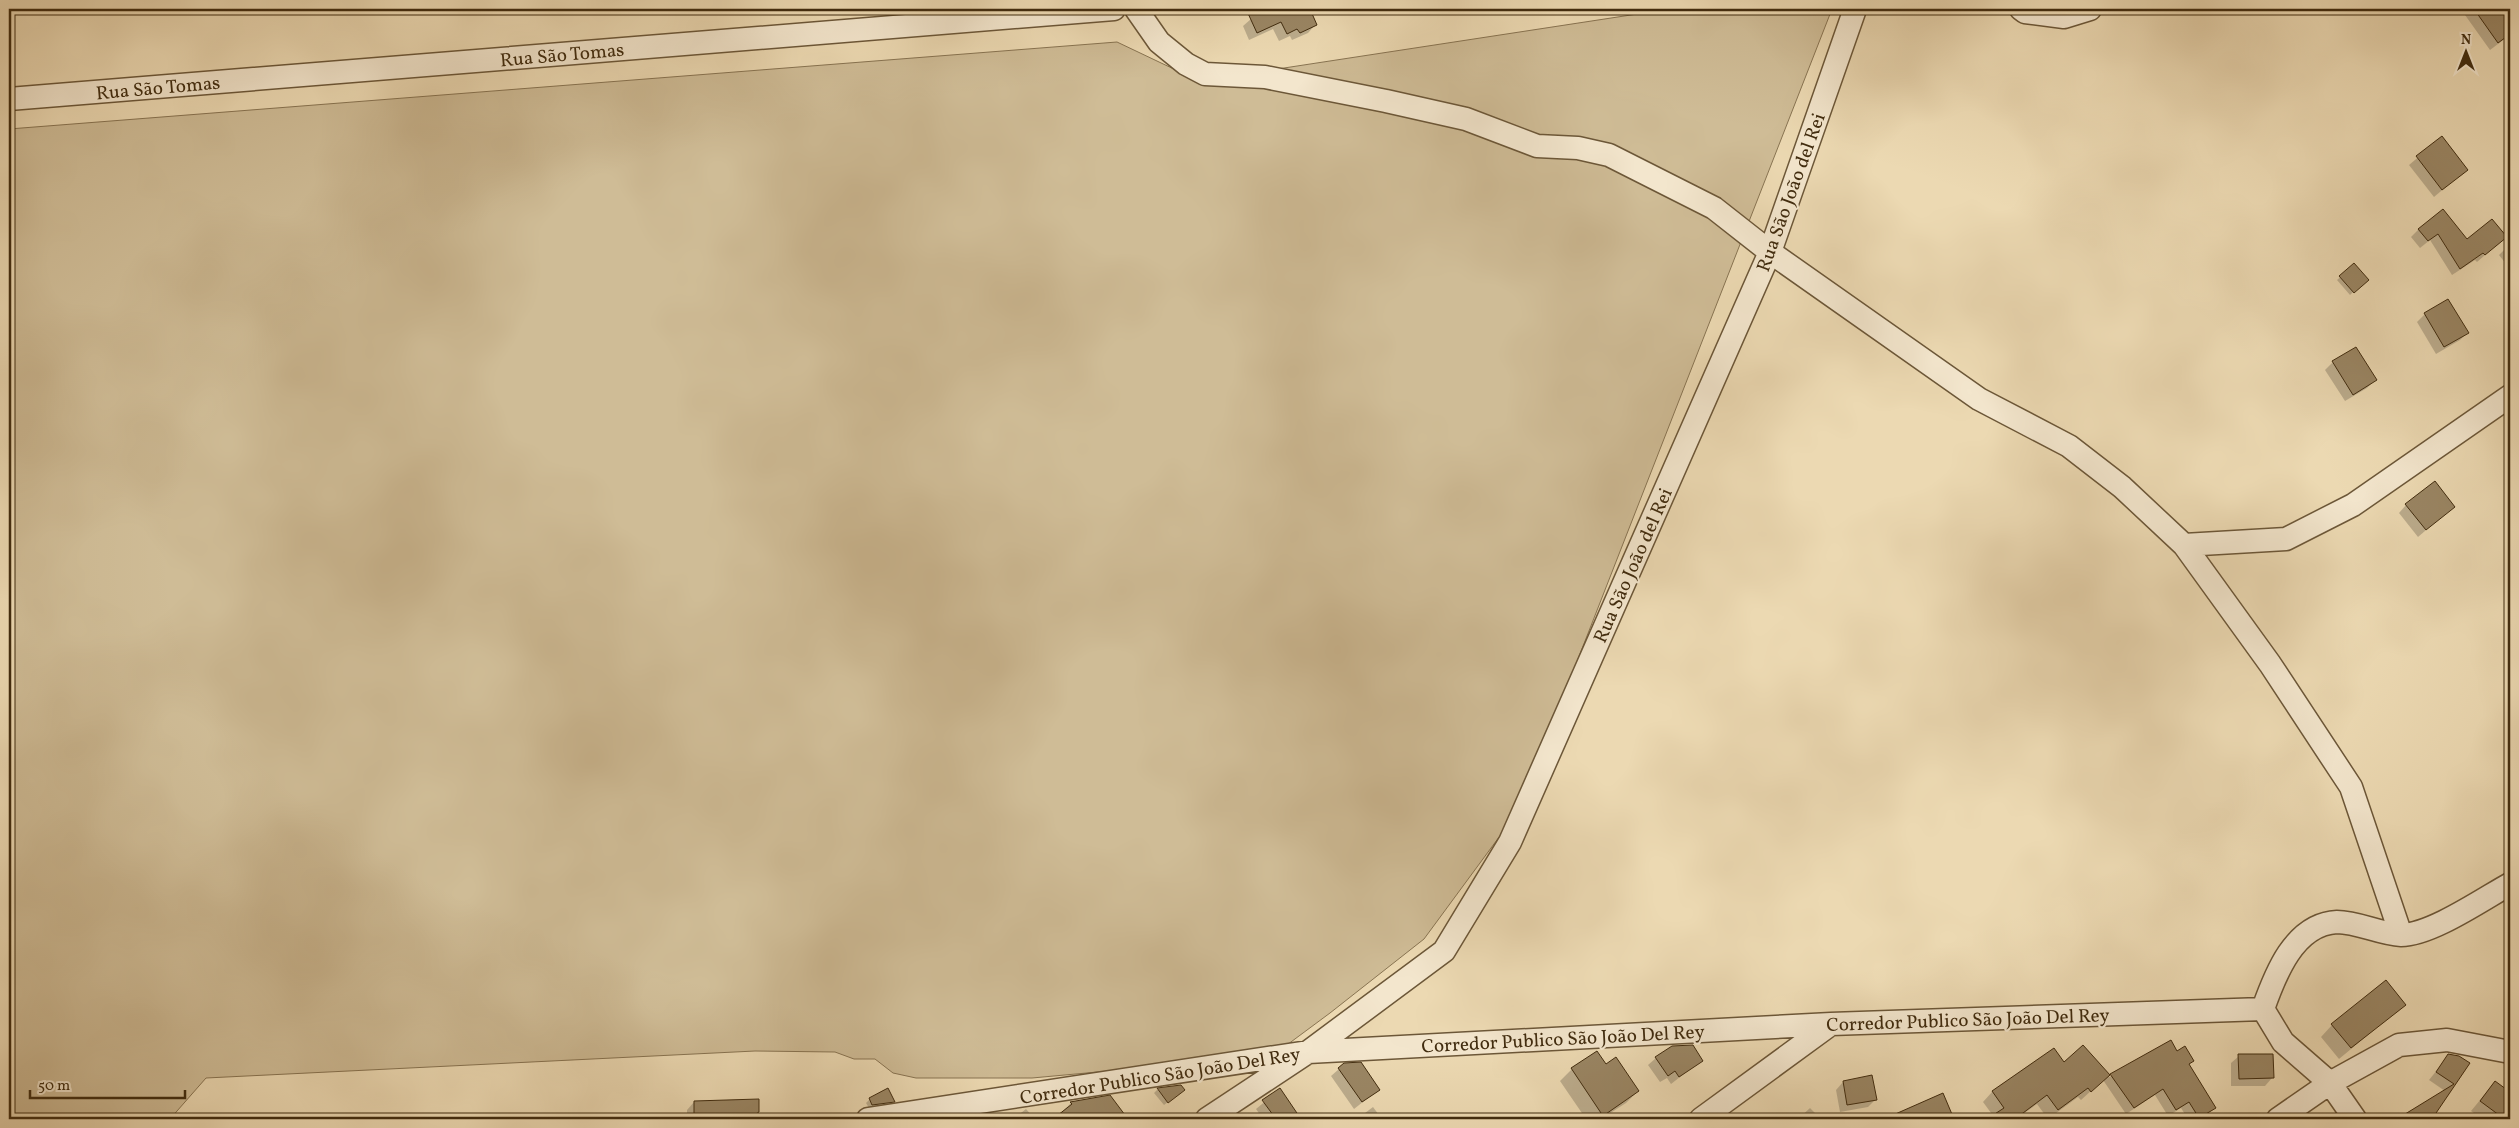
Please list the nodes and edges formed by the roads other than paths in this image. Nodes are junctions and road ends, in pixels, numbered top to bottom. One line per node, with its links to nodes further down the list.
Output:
1 (1114, 9): 6 (street, Rua São Tomas)
2 (1136, 9): 7 (street)
3 (1855, 9): 7 (street, Rua São João del Rei)
4 (2021, 9): 5 (street)
5 (2090, 9)
6 (9, 99)
7 (1770, 252): 9 (street); 14 (street, Rua São João del Rei)
8 (2510, 396): 9 (street)
9 (2184, 546): 11 (street)
10 (2510, 884): 11 (street)
11 (2401, 935): 12 (street)
12 (2263, 1009): 13 (street, Corredor Publico São João Del Rey); 16 (street)
13 (1831, 1024): 14 (street, Corredor Publico São João Del Rey); 19 (street)
14 (1308, 1052): 17 (street, Corredor Publico São João Del Rey); 18 (street, Rua São João del Rei)
15 (2510, 1052): 16 (street)
16 (2330, 1083): 20 (street); 21 (street)
17 (868, 1119)
18 (1207, 1119)
19 (1701, 1119)
20 (2278, 1119)
21 (2356, 1119)

